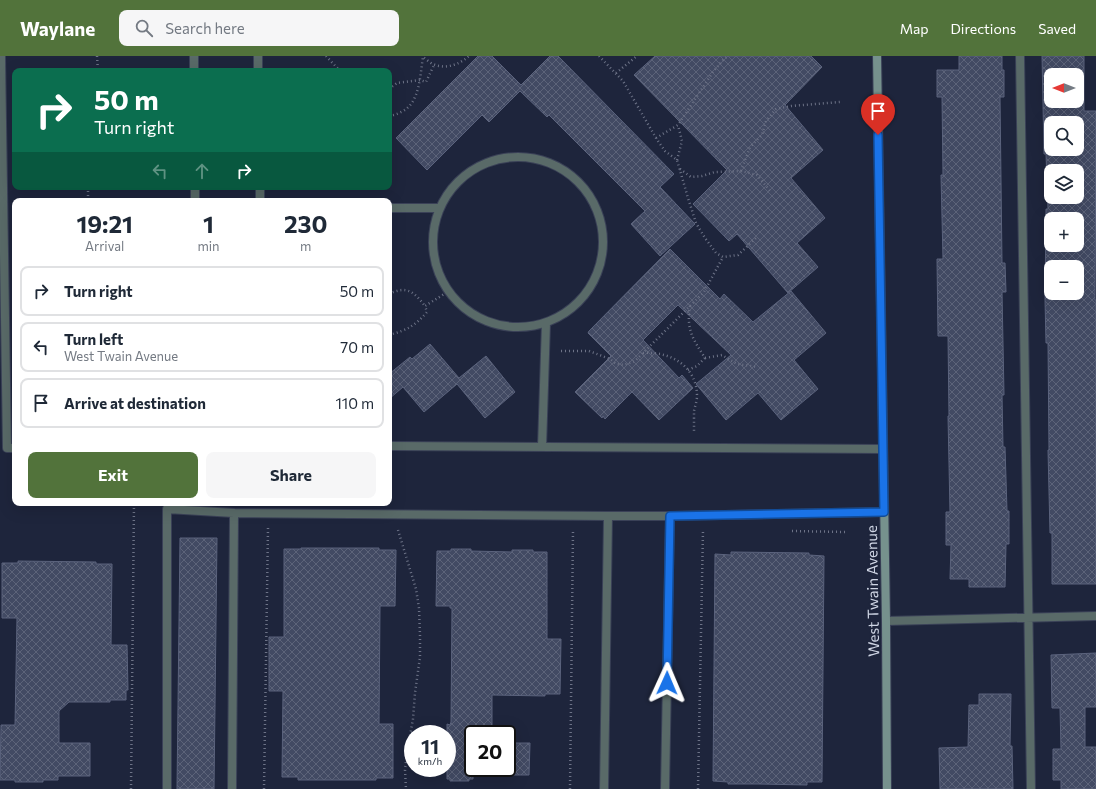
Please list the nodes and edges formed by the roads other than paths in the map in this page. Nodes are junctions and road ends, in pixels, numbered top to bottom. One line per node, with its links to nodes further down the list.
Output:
1 (1, 56): 13 (street)
2 (194, 56): 6 (street)
3 (258, 56): 7 (street)
4 (877, 56): 14 (main road, West Twain Avenue)
5 (1020, 56): 20 (street)
6 (194, 68)
7 (258, 68)
8 (392, 208): 9 (street)
9 (440, 208): 10 (street); 10 (street)
10 (546, 322): 12 (street)
11 (392, 446): 12 (street)
12 (542, 447): 14 (street)
13 (12, 448)
14 (883, 449): 15 (main road, West Twain Avenue)
15 (884, 512): 18 (street); 21 (main road, West Twain Avenue)
16 (234, 513): 17 (street); 22 (street); 23 (street)
17 (608, 516): 18 (street); 24 (street)
18 (670, 516): 25 (street)
19 (1096, 616): 20 (street)
20 (1028, 618): 21 (street); 27 (street)
21 (886, 621): 26 (main road, West Twain Avenue)
22 (167, 789)
23 (232, 789)
24 (604, 789)
25 (665, 789)
26 (887, 789)
27 (1031, 789)

